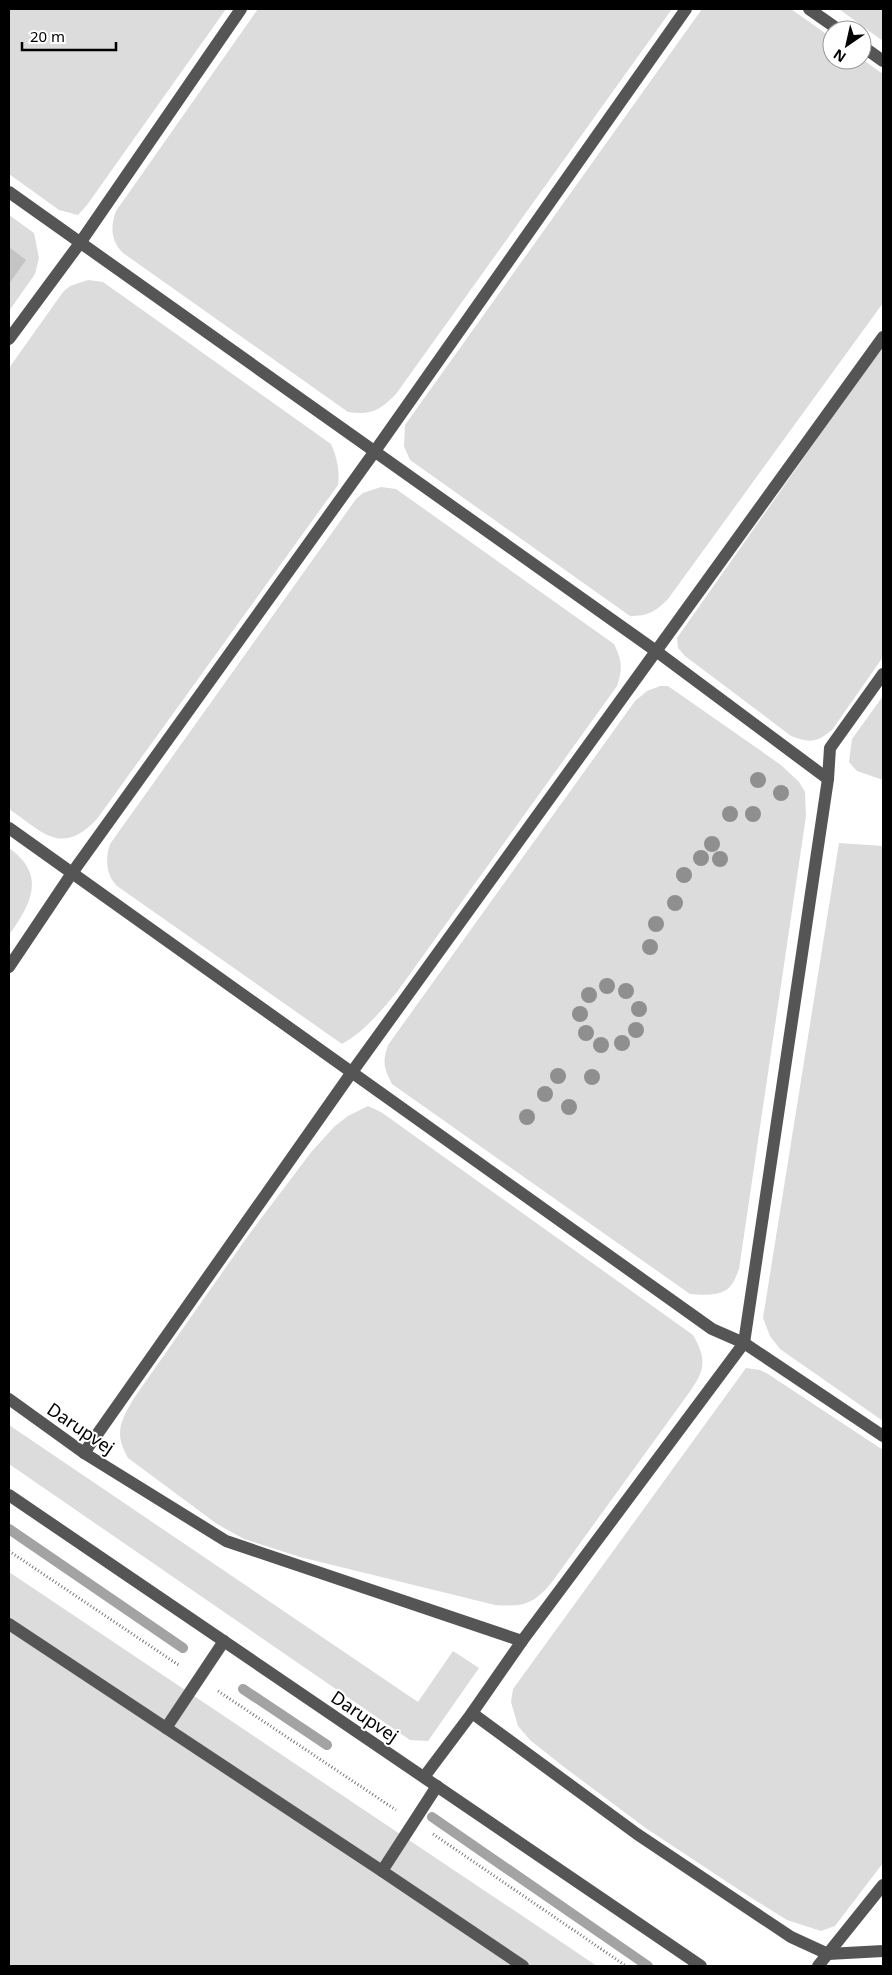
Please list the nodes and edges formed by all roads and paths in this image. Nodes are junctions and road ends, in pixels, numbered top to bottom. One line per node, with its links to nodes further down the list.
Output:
1 (241, 9): 8 (street)
2 (686, 9): 11 (street)
3 (809, 9): 4 (street)
4 (825, 20)
5 (872, 53): 6 (street)
6 (883, 61)
7 (9, 192): 8 (street)
8 (80, 243): 10 (street); 11 (street)
9 (883, 337): 12 (street)
10 (9, 339)
11 (374, 452): 12 (street); 16 (street)
12 (656, 651): 14 (street); 18 (street)
13 (883, 674): 14 (street)
14 (828, 779): 19 (street)
15 (9, 828): 16 (street)
16 (72, 872): 17 (street); 18 (street)
17 (9, 967)
18 (352, 1072): 19 (street); 22 (street)
19 (744, 1343): 21 (street); 27 (street)
20 (9, 1400): 22 (street, Darupvej)
21 (883, 1436)
22 (84, 1453): 27 (street, Darupvej)
23 (9, 1495): 26 (street, Darupvej)
24 (9, 1552): 28 (path)
25 (9, 1624): 30 (street)
26 (224, 1641): 28 (street); 31 (street, Darupvej)
27 (522, 1641): 29 (street)
28 (198, 1678): 30 (street); 33 (path)
29 (472, 1713): 31 (street); 37 (street)
30 (166, 1728): 34 (street)
31 (424, 1777): 32 (street, Darupvej)
32 (437, 1786): 33 (street); 40 (street, Darupvej)
33 (414, 1822): 34 (street); 39 (path)
34 (382, 1871): 38 (street)
35 (883, 1886): 37 (street)
36 (883, 1951): 37 (street)
37 (828, 1954): 41 (street)
38 (523, 1966)
39 (626, 1966)
40 (701, 1966)
41 (818, 1966)

